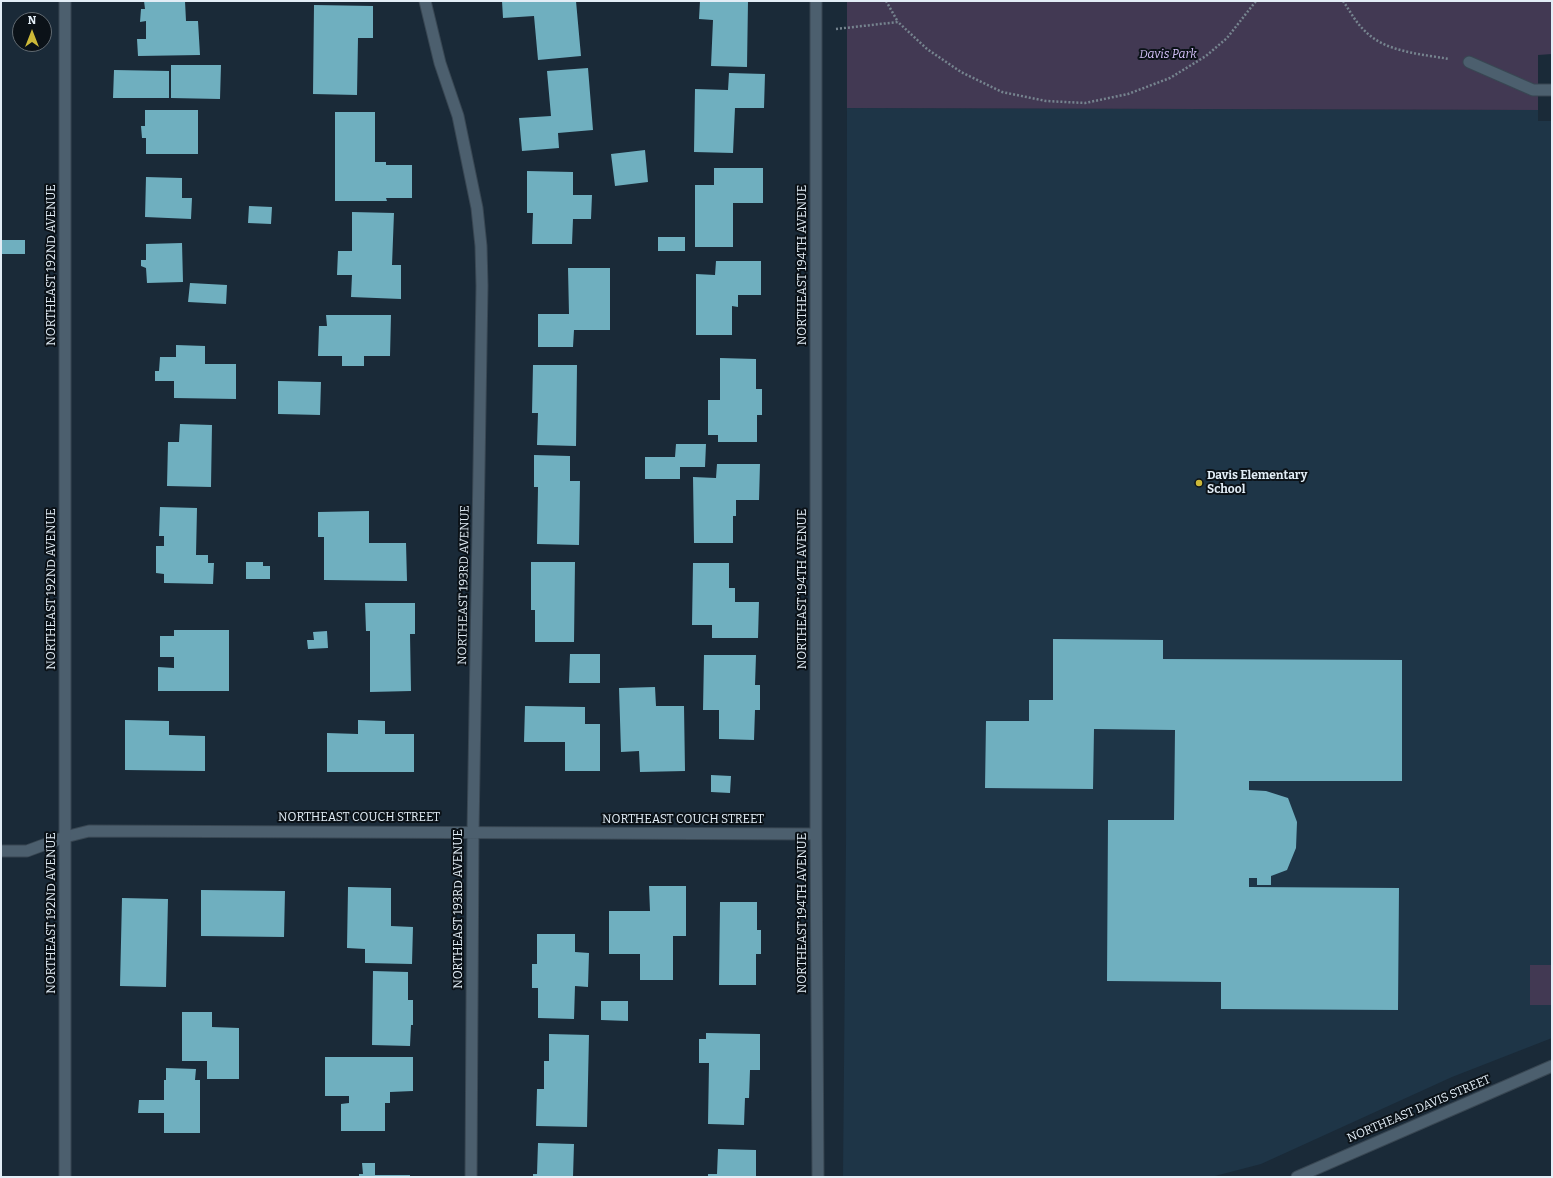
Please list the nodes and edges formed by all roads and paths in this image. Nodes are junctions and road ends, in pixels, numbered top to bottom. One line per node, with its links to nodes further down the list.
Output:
1 (65, 1): 13 (street, NORTHEAST 192ND AVENUE)
2 (425, 1): 11 (street, NORTHEAST 193RD AVENUE)
3 (816, 1): 8 (street, NORTHEAST 194TH AVENUE)
4 (886, 1): 7 (path)
5 (1256, 1): 7 (path)
6 (1343, 1): 9 (path)
7 (898, 22): 8 (path)
8 (816, 31): 12 (street, NORTHEAST 194TH AVENUE)
9 (1468, 62): 10 (street)
10 (1552, 90)
11 (472, 832): 12 (street, NORTHEAST COUCH STREET); 13 (street, NORTHEAST COUCH STREET); 17 (street, NORTHEAST 193RD AVENUE)
12 (816, 834): 18 (street, NORTHEAST 194TH AVENUE)
13 (65, 837): 14 (street, NORTHEAST COUCH STREET); 16 (street, NORTHEAST 192ND AVENUE)
14 (1, 850)
15 (1552, 1066): 19 (street, NORTHEAST DAVIS STREET)
16 (65, 1177)
17 (471, 1177)
18 (818, 1177)
19 (1296, 1177)

